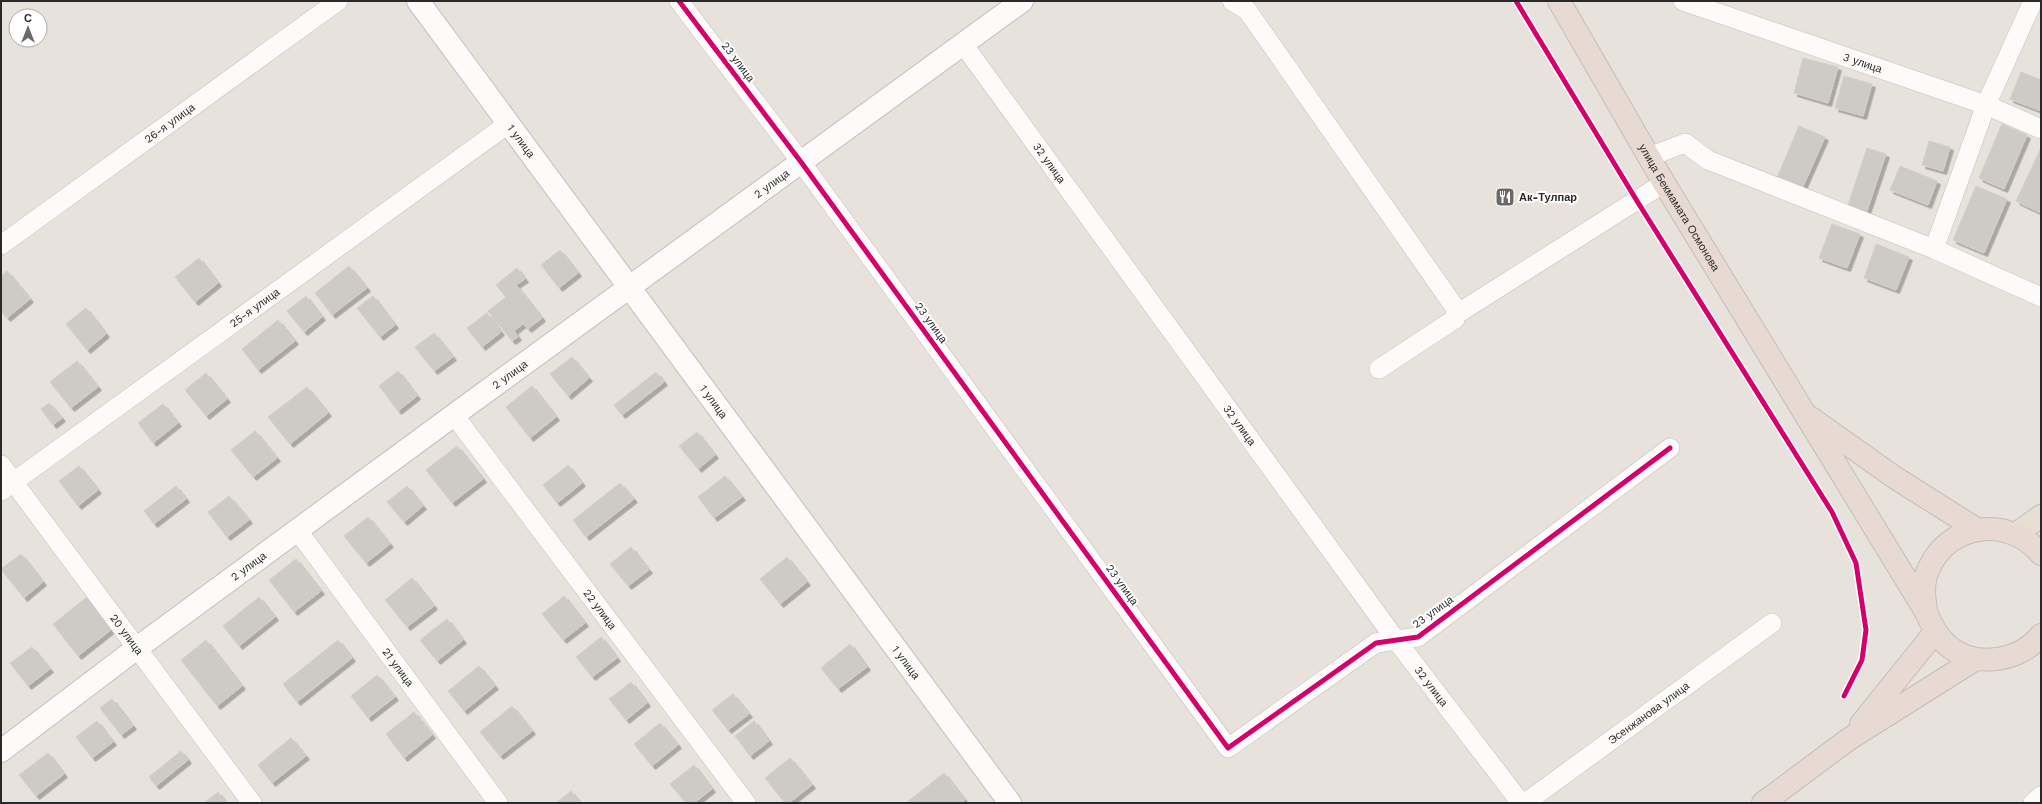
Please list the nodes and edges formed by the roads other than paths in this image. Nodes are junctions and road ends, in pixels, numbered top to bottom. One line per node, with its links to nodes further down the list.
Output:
1 (338, 1): 16 (street, 26-я улица)
2 (418, 1): 11 (street, 1 улица)
3 (679, 1): 14 (street, 23 улица)
4 (1022, 1): 9 (street, 2 улица)
5 (1232, 1): 20 (street)
6 (1558, 1): 13 (highway, улица Бекмамата Осмонова)
7 (1683, 1): 10 (street, 3 улица)
8 (2033, 1): 10 (street)
9 (963, 44): 14 (street, 2 улица); 35 (street, 32 улица)
10 (1986, 105): 12 (street, 3 улица); 17 (street)
11 (508, 124): 18 (street, 1 улица); 26 (street, 25-я улица)
12 (2041, 130)
13 (1649, 157): 15 (highway, улица Бекмамата Осмонова); 17 (street)
14 (801, 162): 18 (street, 2 улица); 35 (street, 23 улица)
15 (1664, 183): 20 (street); 22 (highway, улица Бекмамата Осмонова)
16 (1, 245)
17 (1934, 249): 19 (street)
18 (628, 288): 23 (street, 2 улица); 45 (street, 1 улица)
19 (2041, 296)
20 (1457, 314): 21 (street)
21 (1379, 369)
22 (1804, 413): 28 (highway); 32 (highway, улица Бекмамата Осмонова)
23 (454, 415): 29 (street, 2 улица); 44 (street, 22 улица)
24 (1670, 448): 35 (street, 23 улица)
25 (1, 465): 26 (street, 20 улица)
26 (7, 487): 37 (street, 20 улица)
27 (2041, 516): 30 (main road)
28 (1978, 530): 30 (highway); 32 (highway)
29 (298, 531): 37 (street, 2 улица); 43 (street, 21 улица)
30 (2016, 534): 31 (highway)
31 (2041, 554)
32 (1926, 612): 34 (highway)
33 (1772, 624): 47 (street, Эсенжанова улица)
34 (1935, 632): 38 (highway); 39 (highway)
35 (1396, 640): 46 (street, 32 улица)
36 (2040, 640): 38 (highway)
37 (137, 648): 40 (street, 2 улица); 42 (street, 20 улица)
38 (1976, 659): 39 (highway)
39 (1849, 739): 48 (highway)
40 (1, 751)
41 (2041, 796): 49 (street)
42 (252, 803)
43 (498, 803)
44 (746, 803)
45 (1010, 803)
46 (1521, 803)
47 (1525, 803)
48 (1764, 803)
49 (2033, 803)

